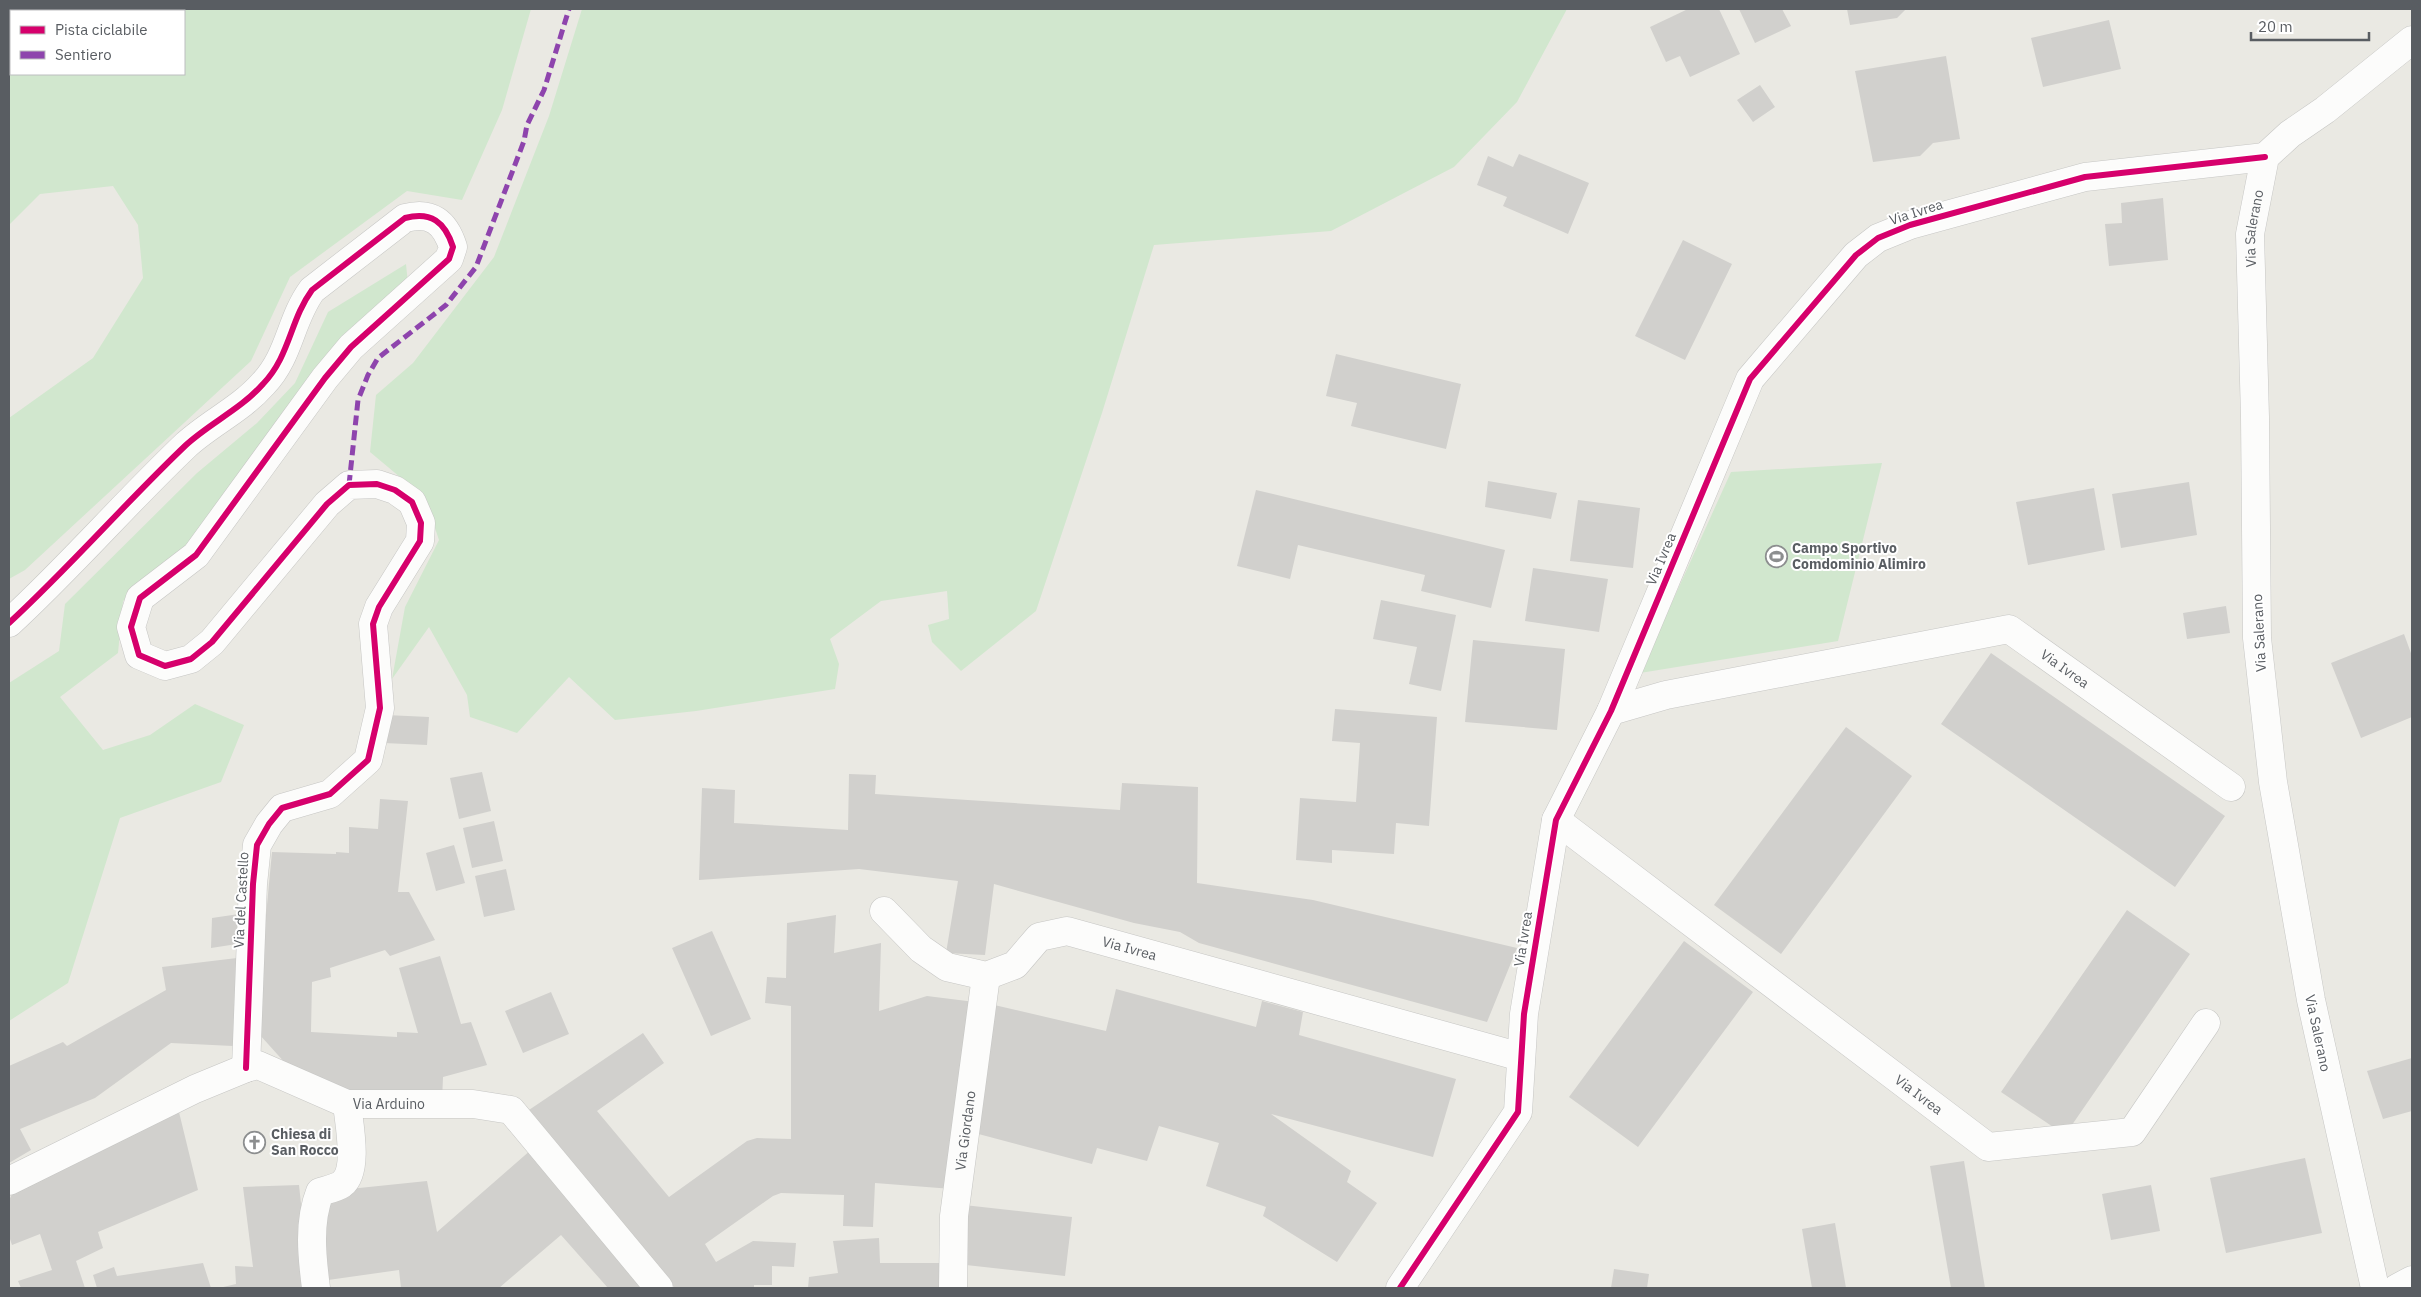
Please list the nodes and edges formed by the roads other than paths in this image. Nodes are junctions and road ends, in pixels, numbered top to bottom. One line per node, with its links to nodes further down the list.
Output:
1 (2412, 40): 2 (street)
2 (2265, 156): 4 (street, Via Ivrea); 19 (street, Via Salerano)
3 (9, 623): 11 (street, Via del Castello)
4 (1611, 711): 5 (street, Via Ivrea); 6 (street, Via Ivrea)
5 (2231, 787)
6 (1556, 820): 9 (street, Via Ivrea); 10 (street, Via Ivrea)
7 (884, 911): 8 (street)
8 (986, 976): 10 (street, Via Ivrea); 17 (street, Via Giordano)
9 (2206, 1023)
10 (1521, 1057): 18 (street, Via Ivrea)
11 (246, 1068): 12 (street, Via Arduino); 13 (street, Via Arduino)
12 (347, 1104): 15 (street); 16 (street, Via Arduino)
13 (9, 1181)
14 (2412, 1280): 20 (street)
15 (316, 1288)
16 (659, 1288)
17 (954, 1288)
18 (1400, 1288)
19 (2375, 1288)
20 (2397, 1288)

